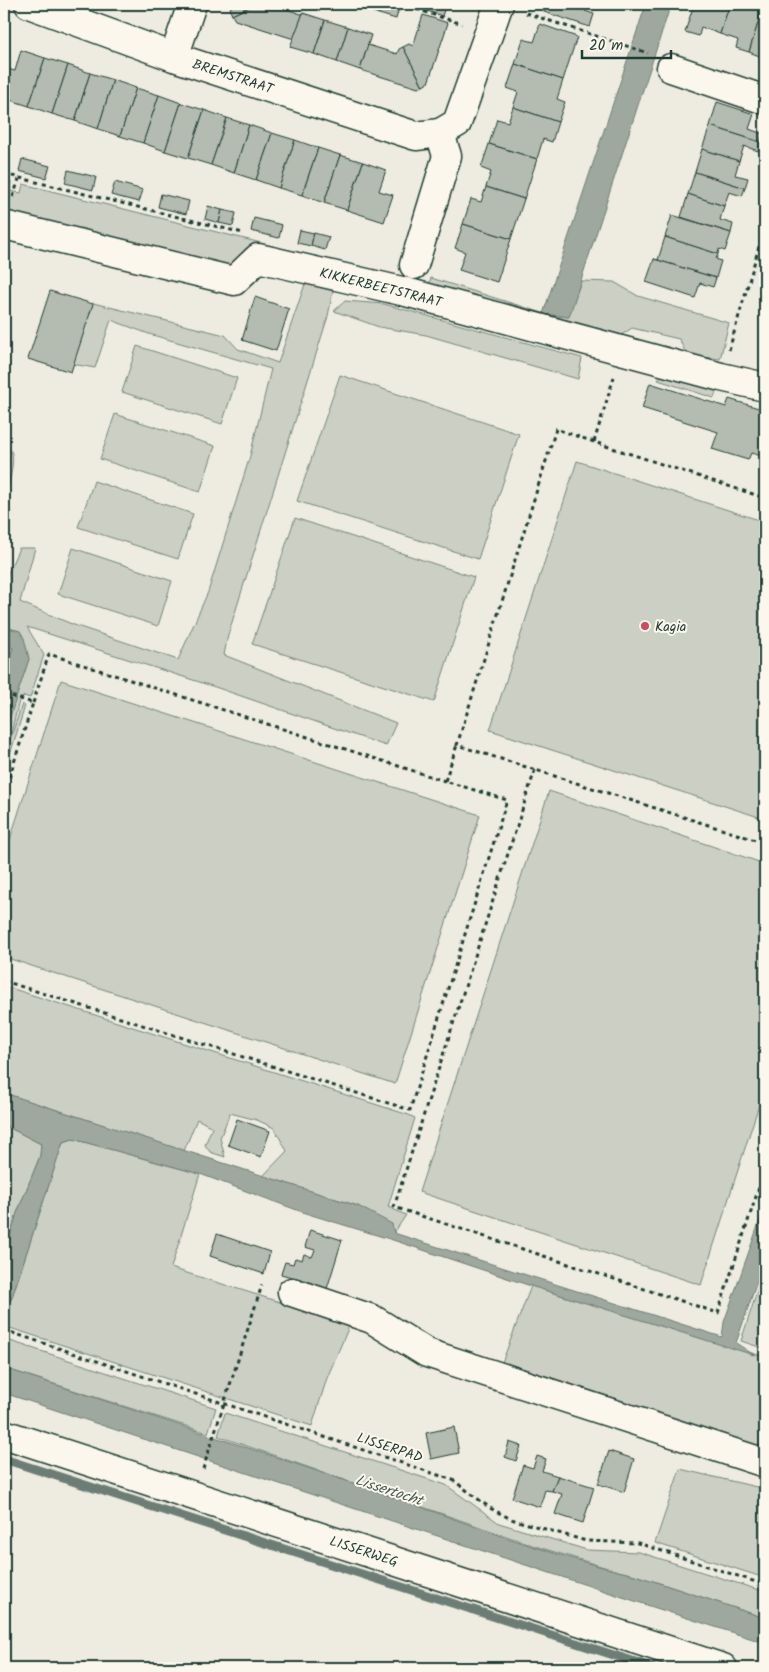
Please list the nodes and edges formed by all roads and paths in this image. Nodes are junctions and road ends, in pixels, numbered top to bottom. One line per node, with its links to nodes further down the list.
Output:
1 (29, 4): 7 (street, BREMSTRAAT)
2 (192, 4): 7 (street)
3 (400, 4): 5 (path)
4 (499, 4): 5 (street); 6 (path)
5 (489, 31): 10 (street)
6 (628, 47)
7 (174, 57): 10 (street, BREMSTRAAT)
8 (671, 68): 9 (street)
9 (765, 100)
10 (440, 133): 15 (street)
11 (4, 174): 14 (path)
12 (4, 225): 16 (street, KIKKERBEETSTRAAT)
13 (765, 226): 17 (path)
14 (252, 235)
15 (414, 265)
16 (623, 350): 17 (street, KIKKERBEETSTRAAT); 19 (path)
17 (721, 377): 18 (street, KIKKERBEETSTRAAT)
18 (765, 387)
19 (594, 442): 20 (path); 23 (path)
20 (765, 498)
21 (4, 694): 22 (path)
22 (33, 703): 25 (path); 26 (path)
23 (456, 745): 24 (path); 25 (path)
24 (535, 770): 27 (path); 29 (path)
25 (445, 781): 28 (path)
26 (4, 794)
27 (765, 843)
28 (4, 981)
29 (765, 1168)
30 (262, 1285): 35 (path)
31 (292, 1292): 37 (street)
32 (765, 1307): 33 (path)
33 (765, 1322)
34 (4, 1330): 35 (path, LISSERPAD)
35 (223, 1403): 38 (path); 39 (path, LISSERPAD)
36 (4, 1434): 40 (street, LISSERWEG)
37 (765, 1463)
38 (203, 1470)
39 (765, 1585)
40 (723, 1668)

